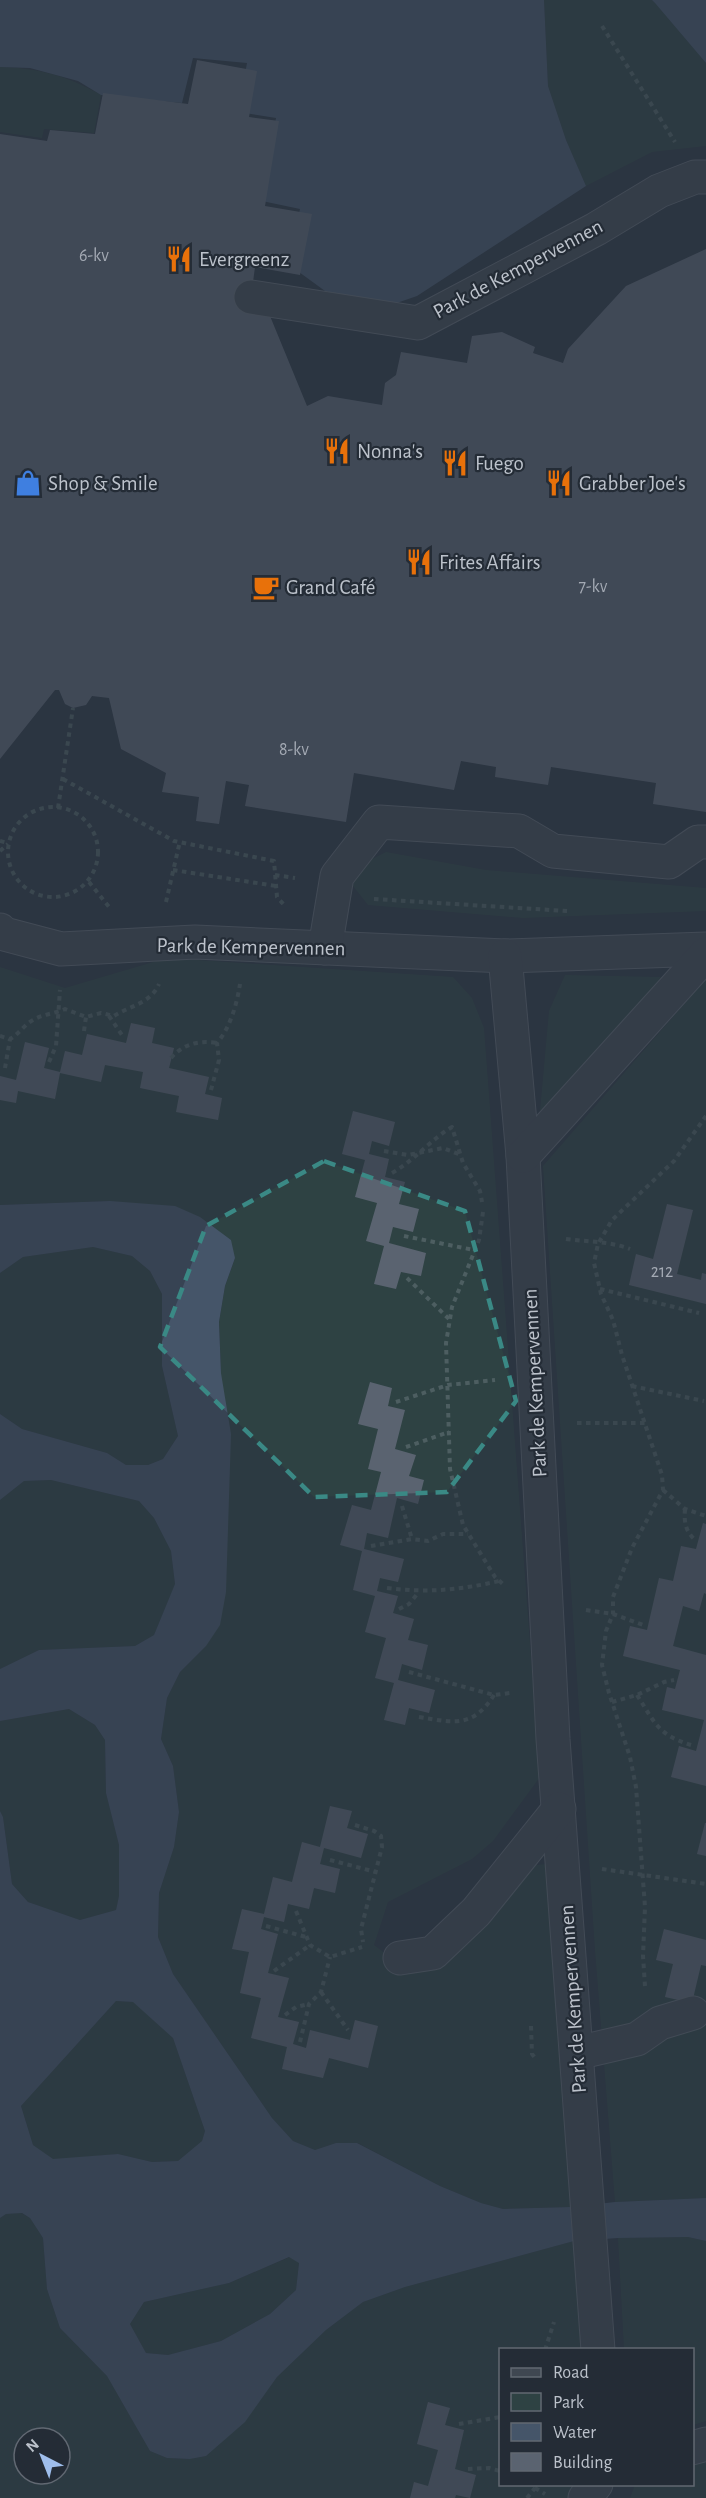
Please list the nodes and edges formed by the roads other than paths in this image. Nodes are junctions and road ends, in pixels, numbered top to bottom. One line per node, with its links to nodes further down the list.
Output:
1 (706, 177): 2 (lane, Park de Kempervennen)
2 (251, 297)
3 (706, 842): 5 (lane)
4 (0, 930): 5 (lane, Park de Kempervennen)
5 (326, 948): 8 (lane, Park de Kempervennen)
6 (706, 949): 8 (lane, Park de Kempervennen)
7 (706, 954): 9 (lane)
8 (505, 956): 9 (lane, Park de Kempervennen)
9 (523, 1156): 10 (lane, Park de Kempervennen)
10 (559, 1809): 11 (lane); 13 (lane, Park de Kempervennen)
11 (400, 1958)
12 (693, 2013): 13 (lane)
13 (577, 2053): 14 (lane, Park de Kempervennen)
14 (598, 2348)
15 (594, 2486): 16 (lane)
16 (585, 2498)

